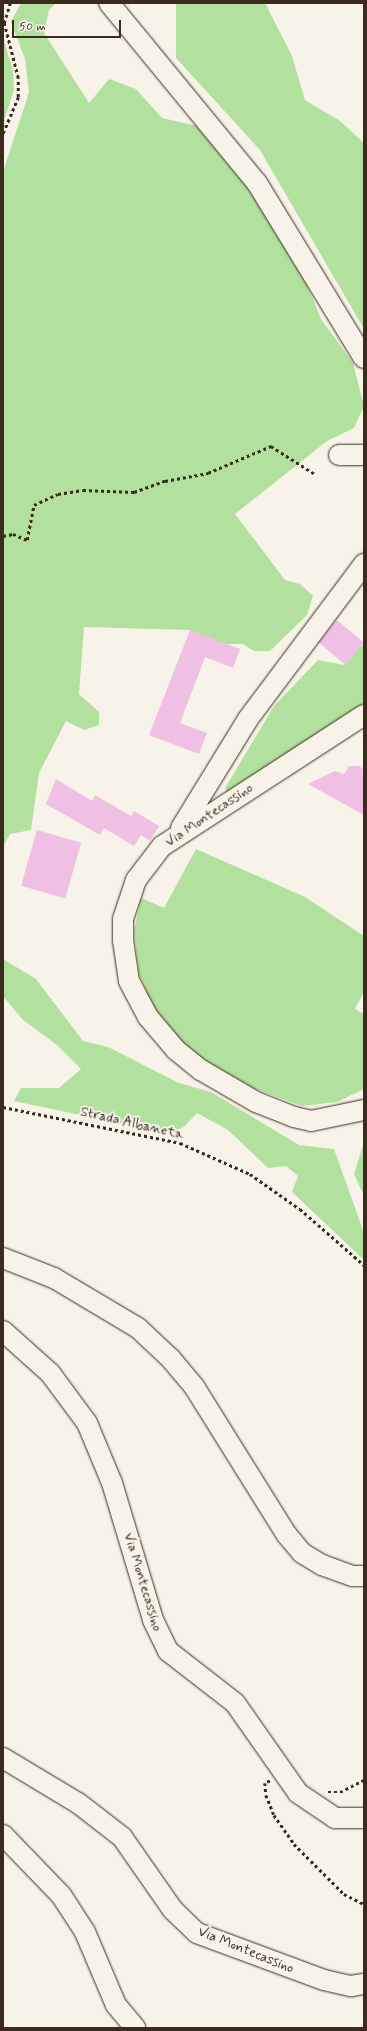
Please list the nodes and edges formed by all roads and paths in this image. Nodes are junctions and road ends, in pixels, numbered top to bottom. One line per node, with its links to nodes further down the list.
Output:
1 (10, 3): 3 (path)
2 (109, 3): 4 (street)
3 (3, 133)
4 (364, 358)
5 (364, 454): 6 (street)
6 (339, 455)
7 (315, 474): 8 (path)
8 (3, 536)
9 (364, 564): 11 (street)
10 (364, 715): 11 (street, Via Montecassino)
11 (178, 833): 13 (street, Via Montecassino)
12 (3, 1107): 15 (path, Strada Albaneta)
13 (364, 1110)
14 (3, 1258): 17 (street)
15 (364, 1265)
16 (3, 1331): 20 (street, Via Montecassino)
17 (364, 1576)
18 (3, 1758): 25 (street, Via Montecassino)
19 (364, 1780): 21 (path)
20 (295, 1790): 22 (street, Via Montecassino); 24 (path)
21 (324, 1790)
22 (364, 1818)
23 (3, 1835): 26 (street)
24 (364, 1904)
25 (364, 1984)
26 (135, 2028)

